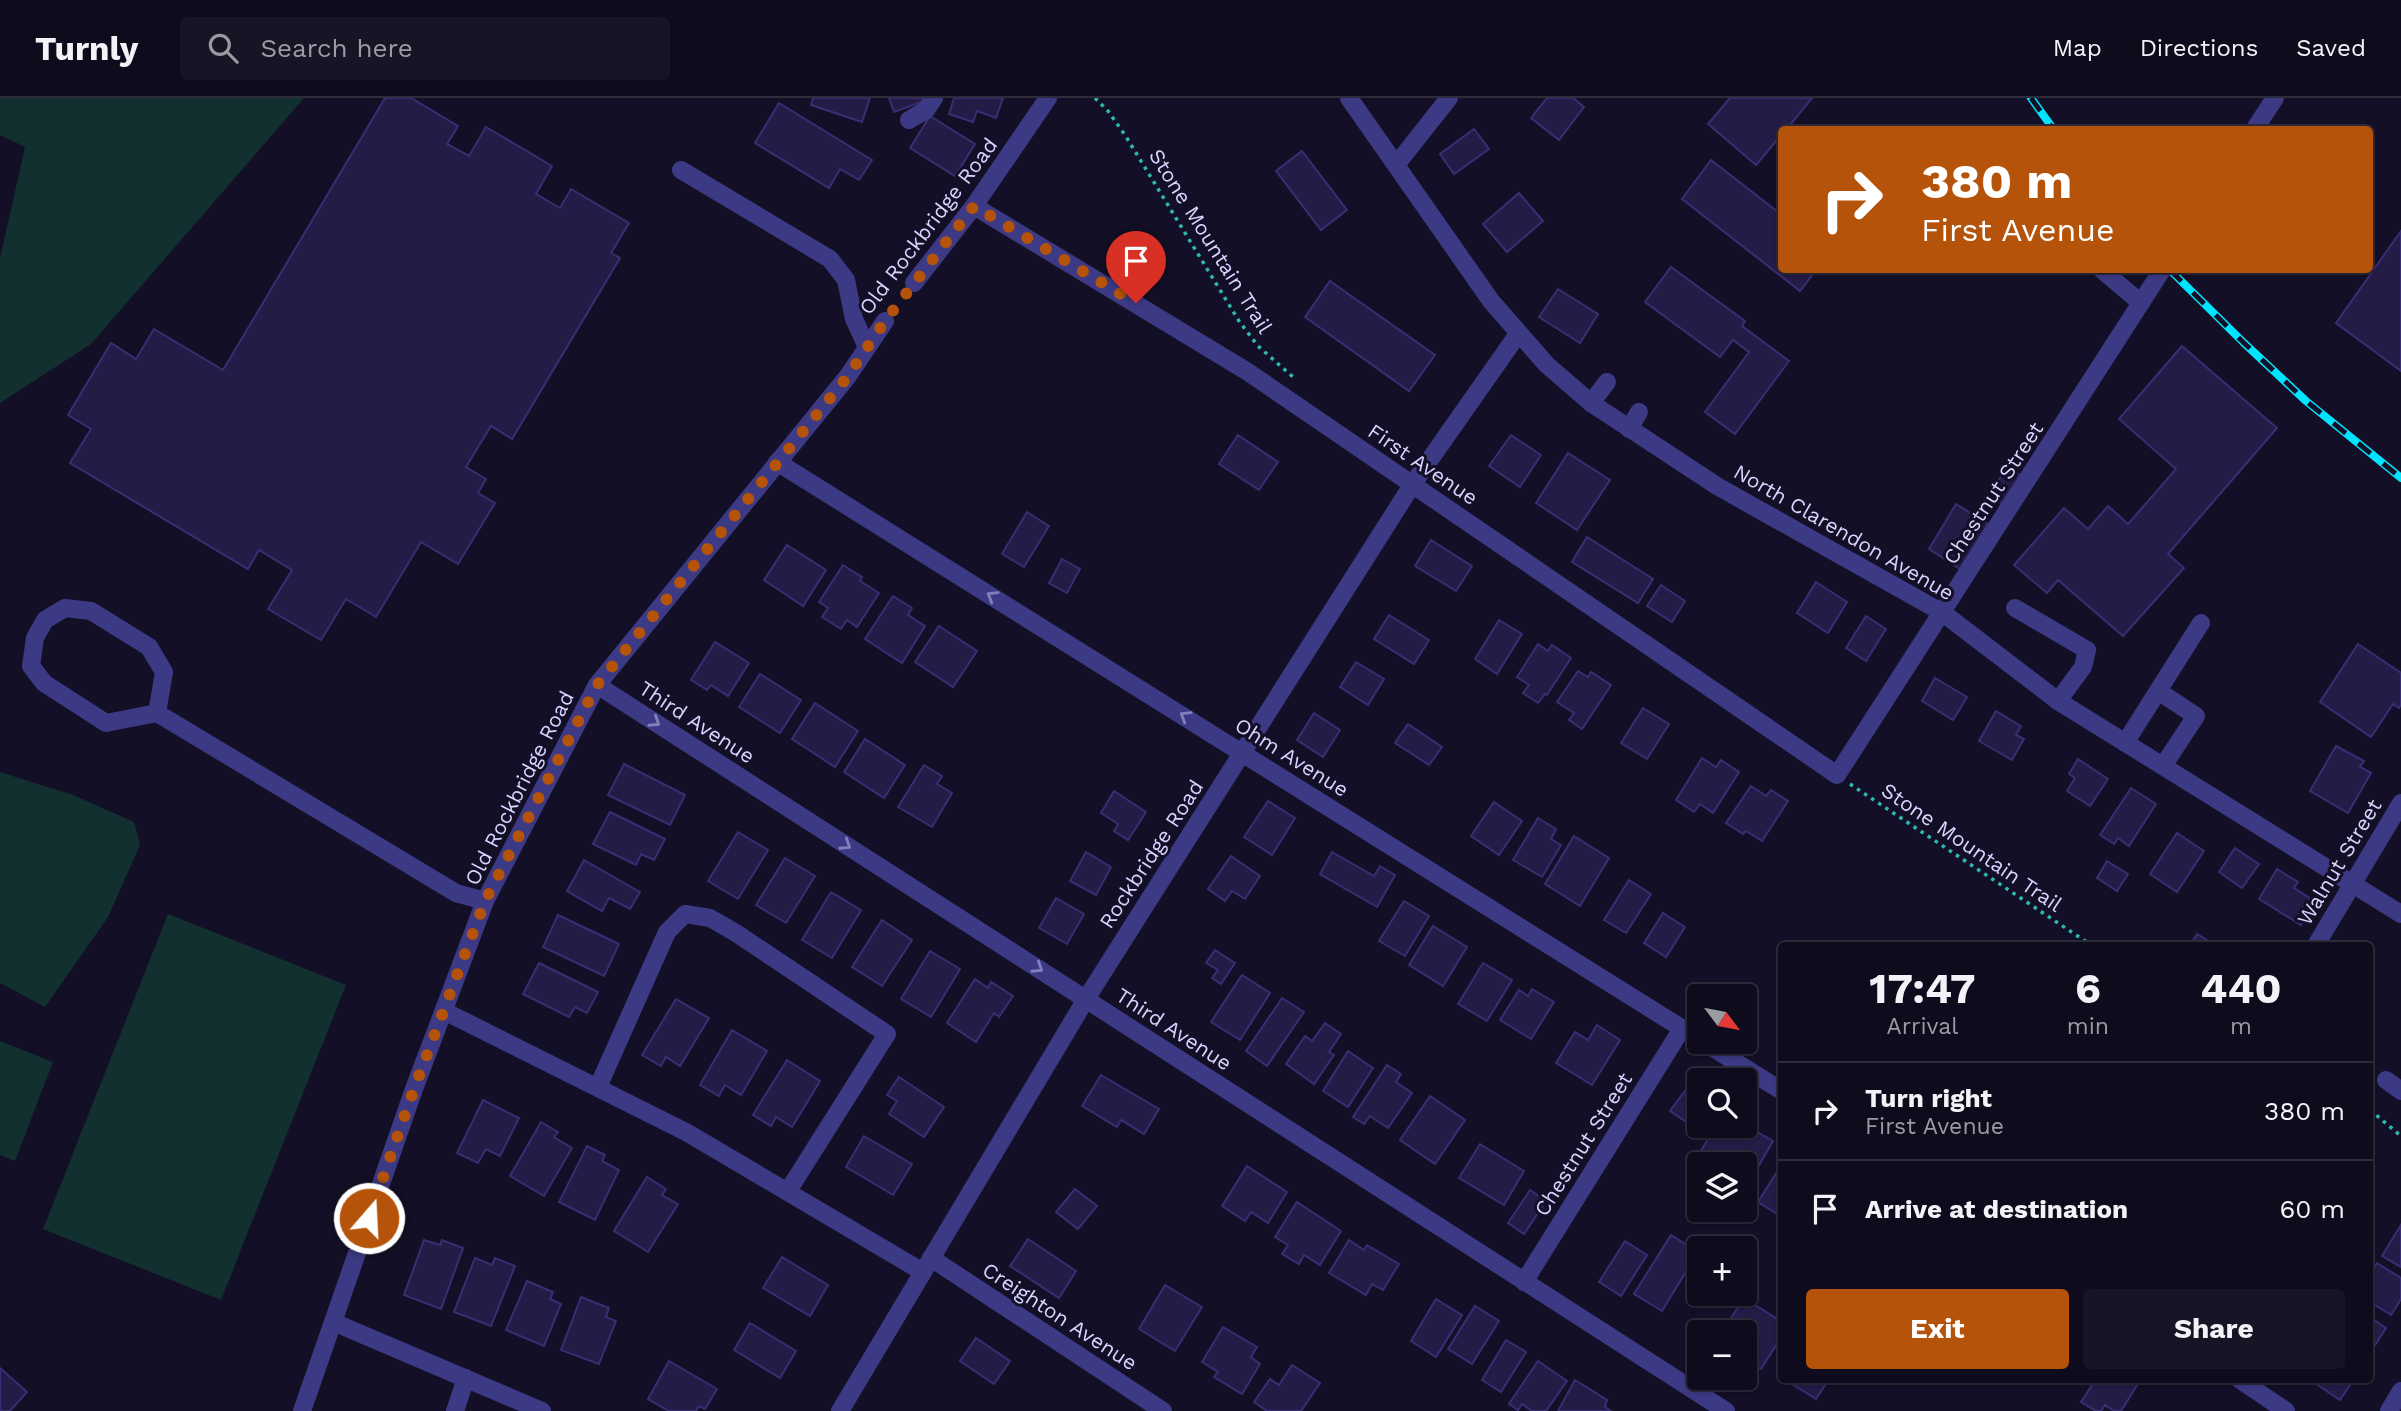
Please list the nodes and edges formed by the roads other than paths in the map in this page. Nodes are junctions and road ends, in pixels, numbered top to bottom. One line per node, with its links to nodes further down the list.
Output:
1 (934, 98): 6 (street)
2 (1048, 98): 10 (street, Old Rockbridge Road)
3 (1349, 98): 8 (street, North Clarendon Avenue)
4 (1449, 98): 8 (street)
5 (2275, 98): 7 (street)
6 (909, 120)
7 (2257, 126)
8 (1396, 165): 16 (street, North Clarendon Avenue)
9 (681, 170): 17 (street)
10 (974, 206): 13 (street, Old Rockbridge Road); 23 (street, First Avenue)
11 (2106, 273): 14 (street)
12 (2160, 273): 14 (street, Chestnut Street)
13 (914, 283)
14 (2141, 303): 25 (street, Chestnut Street)
15 (885, 321): 17 (street, Old Rockbridge Road)
16 (1518, 334): 19 (street, North Clarendon Avenue); 23 (street, Rockbridge Road)
17 (867, 348): 22 (street, Old Rockbridge Road)
18 (1607, 382): 19 (street)
19 (1591, 403): 21 (street, North Clarendon Avenue)
20 (1639, 412): 21 (street)
21 (1629, 429): 25 (street, North Clarendon Avenue)
22 (777, 462): 27 (street, Old Rockbridge Road); 32 (street, Ohm Avenue, one-way to 22)
23 (1412, 485): 32 (street, Rockbridge Road); 34 (street, First Avenue)
24 (2015, 608): 29 (street)
25 (1943, 613): 29 (street, North Clarendon Avenue); 34 (street, Chestnut Street)
26 (2201, 623): 28 (street)
27 (597, 685): 37 (street, Old Rockbridge Road); 40 (street, Third Avenue, one-way to 40)
28 (2158, 691): 31 (street); 33 (street)
29 (2058, 701): 31 (street, North Clarendon Avenue)
30 (157, 713): 30 (street); 37 (street)
31 (2125, 743): 33 (street, North Clarendon Avenue)
32 (1243, 752): 40 (street, Rockbridge Road); 42 (street, Ohm Avenue)
33 (2163, 766): 36 (street, North Clarendon Avenue)
34 (1837, 775)
35 (2401, 803): 36 (street, Walnut Street)
36 (2353, 885): 38 (street, North Clarendon Avenue); 39 (street, Walnut Street)
37 (485, 901): 41 (street, Old Rockbridge Road)
38 (2401, 914)
39 (2318, 942)
40 (1086, 999): 46 (street, Rockbridge Road); 47 (street, Third Avenue)
41 (444, 1011): 43 (street, Creighton Avenue); 48 (street, Old Rockbridge Road)
42 (1681, 1030): 44 (street, Ohm Avenue); 47 (street, Chestnut Street)
43 (598, 1087): 45 (street, Creighton Avenue); 45 (street)
44 (1778, 1089)
45 (788, 1191): 46 (street, Creighton Avenue)
46 (927, 1265): 55 (street, Rockbridge Road); 56 (street, Creighton Avenue)
47 (1524, 1282): 57 (street, Third Avenue)
48 (333, 1322): 49 (street); 52 (street, Old Rockbridge Road)
49 (466, 1378): 53 (street); 54 (street)
50 (2245, 1383): 58 (street)
51 (2401, 1391): 59 (street)
52 (302, 1411)
53 (455, 1411)
54 (542, 1411)
55 (841, 1411)
56 (1163, 1411)
57 (1726, 1411)
58 (2286, 1411)
59 (2389, 1411)

